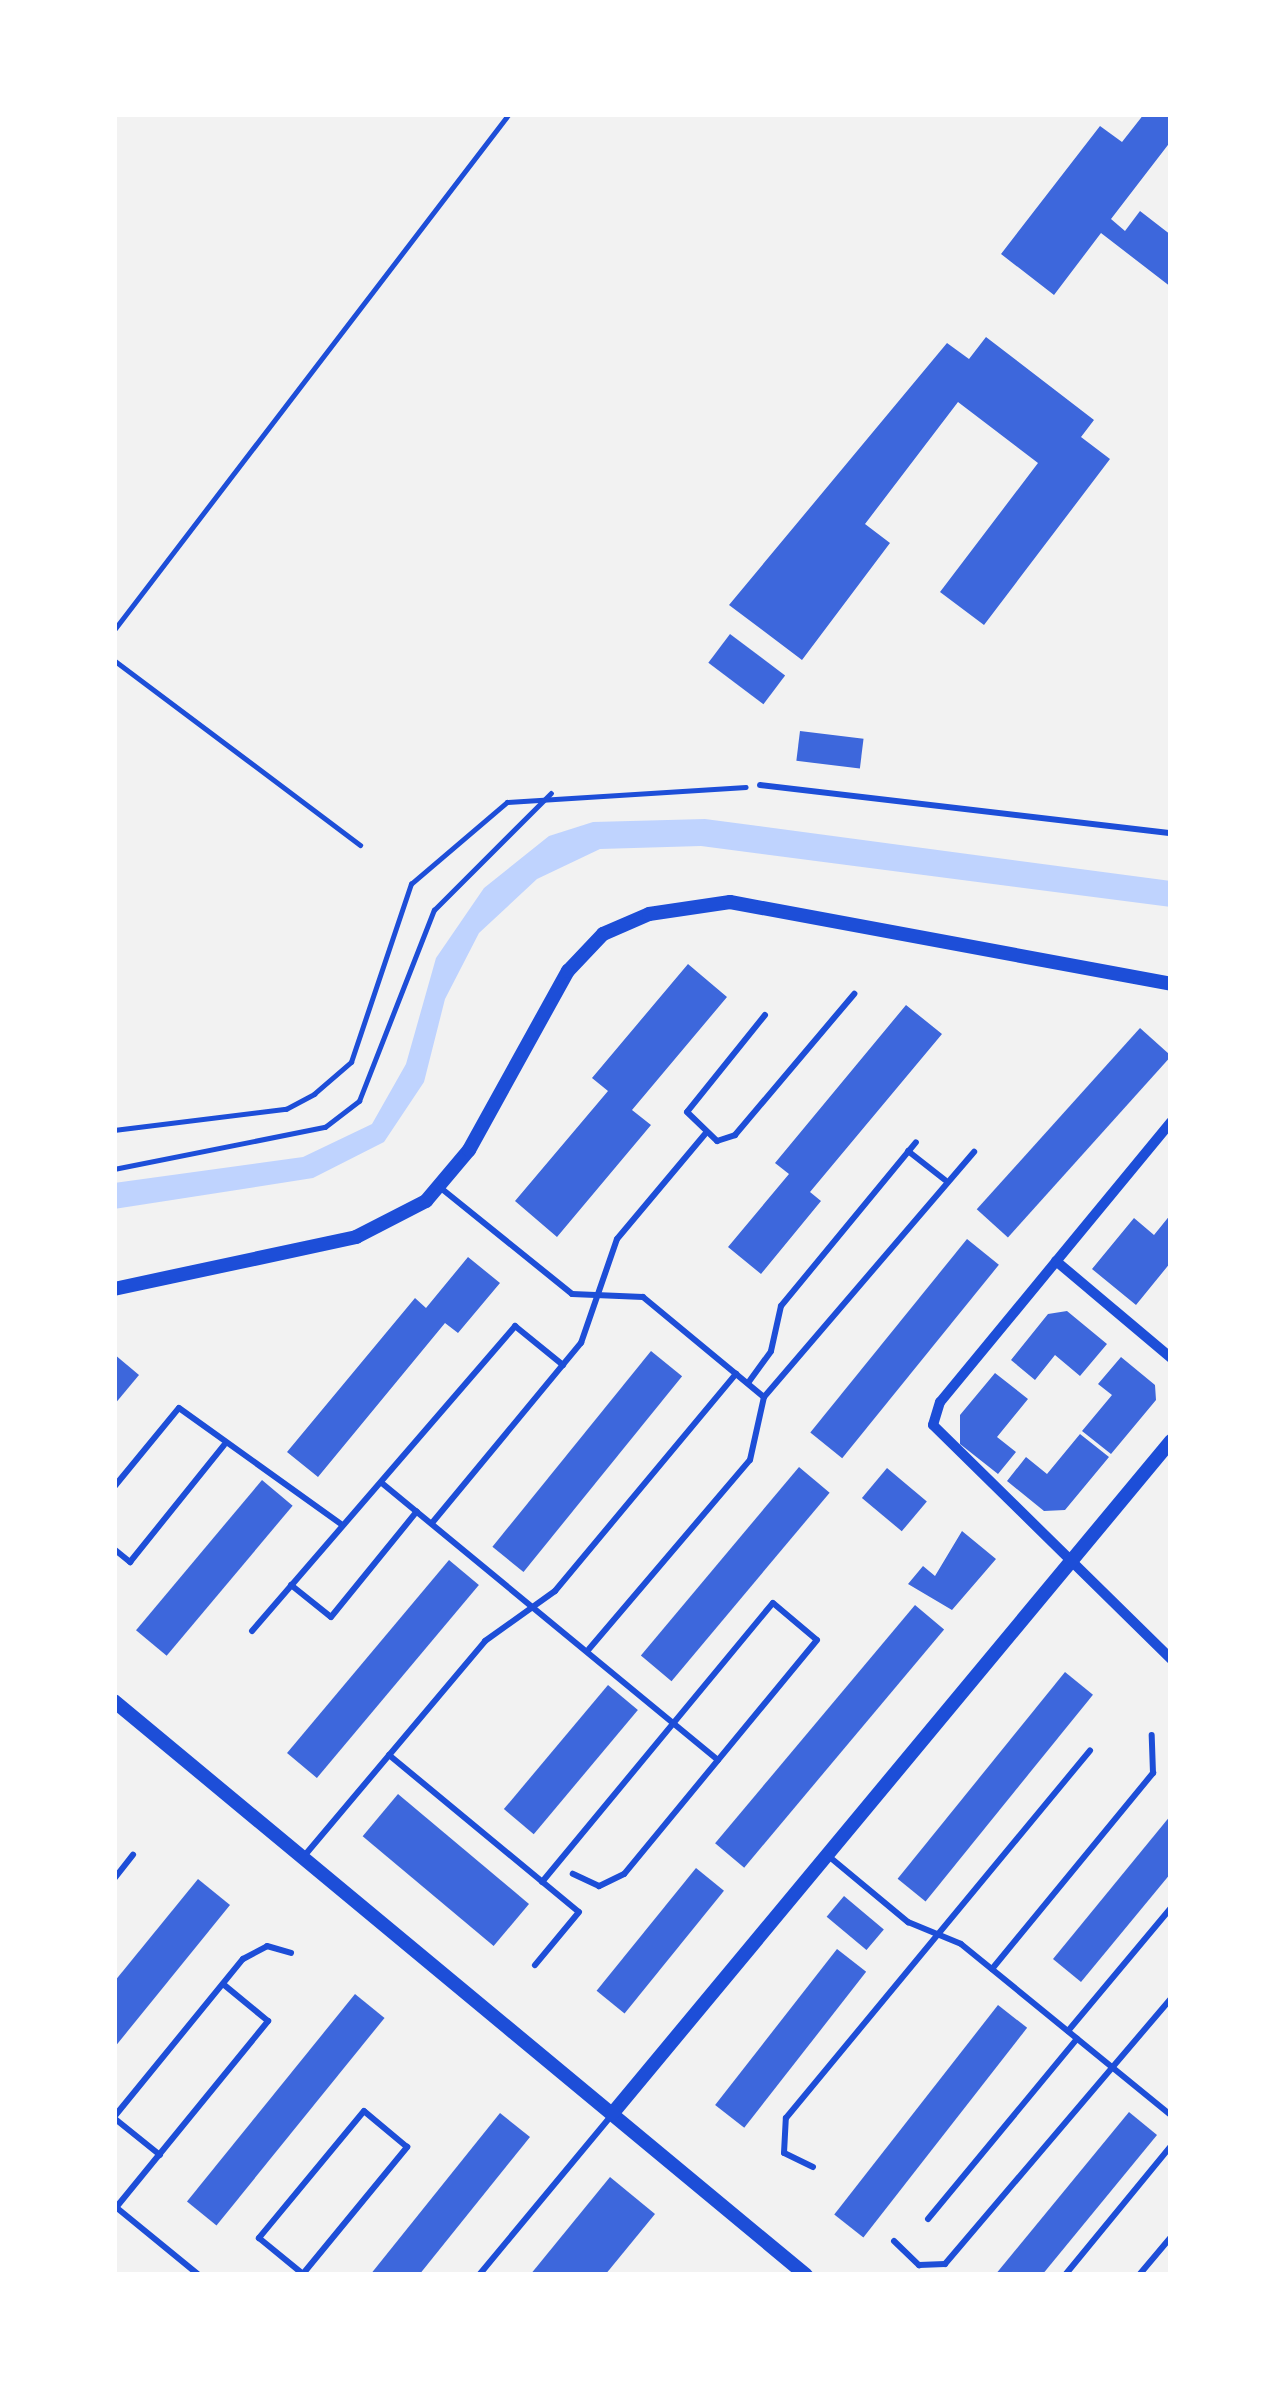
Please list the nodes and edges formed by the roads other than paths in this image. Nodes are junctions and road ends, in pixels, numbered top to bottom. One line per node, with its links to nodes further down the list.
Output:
1 (760, 785): 2 (lane)
2 (1171, 833)
3 (1171, 984): 12 (street)
4 (854, 994): 7 (lane)
5 (765, 1015): 7 (lane)
6 (1171, 1122): 13 (street)
7 (705, 1134): 15 (lane)
8 (916, 1142): 9 (lane)
9 (908, 1151): 11 (lane); 19 (lane)
10 (974, 1152): 11 (lane)
11 (945, 1180): 20 (lane)
12 (441, 1188): 14 (street); 15 (lane)
13 (1057, 1261): 16 (street); 29 (street)
14 (114, 1289)
15 (603, 1293): 17 (lane); 18 (lane)
16 (1171, 1358)
17 (563, 1365): 23 (lane); 26 (lane)
18 (736, 1374): 19 (lane); 31 (lane)
19 (748, 1383): 20 (lane)
20 (764, 1397): 33 (lane)
21 (1171, 1441): 29 (street)
22 (224, 1444): 24 (lane); 27 (lane); 28 (lane)
23 (382, 1483): 25 (lane); 27 (lane)
24 (114, 1487)
25 (417, 1511): 26 (lane); 30 (lane)
26 (432, 1523): 31 (lane)
27 (341, 1524): 30 (lane)
28 (114, 1549)
29 (1070, 1562): 34 (street); 41 (street)
30 (291, 1585): 32 (lane)
31 (534, 1607): 33 (lane); 39 (lane)
32 (252, 1631)
33 (589, 1649): 36 (lane)
34 (1171, 1659)
35 (114, 1701): 43 (street)
36 (674, 1723): 40 (lane); 40 (lane); 46 (lane)
37 (1152, 1735): 51 (lane)
38 (1090, 1750): 48 (lane)
39 (389, 1755): 43 (lane); 46 (lane)
40 (718, 1760): 44 (lane)
41 (826, 1854): 48 (lane); 57 (street)
42 (133, 1855): 45 (lane)
43 (303, 1858): 57 (street)
44 (573, 1874)
45 (114, 1879)
46 (542, 1882): 50 (lane)
47 (1171, 1908): 54 (lane)
48 (938, 1935): 51 (lane); 62 (lane)
49 (291, 1953): 52 (lane)
50 (535, 1965)
51 (992, 1970): 54 (lane)
52 (223, 1984): 59 (lane); 61 (lane)
53 (1171, 1998): 56 (lane)
54 (1067, 2031): 55 (lane)
55 (1077, 2039): 56 (lane); 64 (lane)
56 (1113, 2068): 58 (lane); 66 (lane)
57 (612, 2114): 69 (lane); 70 (street)
58 (1171, 2115)
59 (114, 2117): 61 (lane)
60 (1171, 2146): 71 (lane)
61 (160, 2155): 63 (lane)
62 (812, 2168)
63 (115, 2208): 68 (lane)
64 (928, 2219)
65 (1171, 2237): 72 (lane)
66 (894, 2241)
67 (302, 2274): 67 (lane)
68 (199, 2275)
69 (479, 2275)
70 (806, 2275)
71 (1065, 2275)
72 (1139, 2275)

